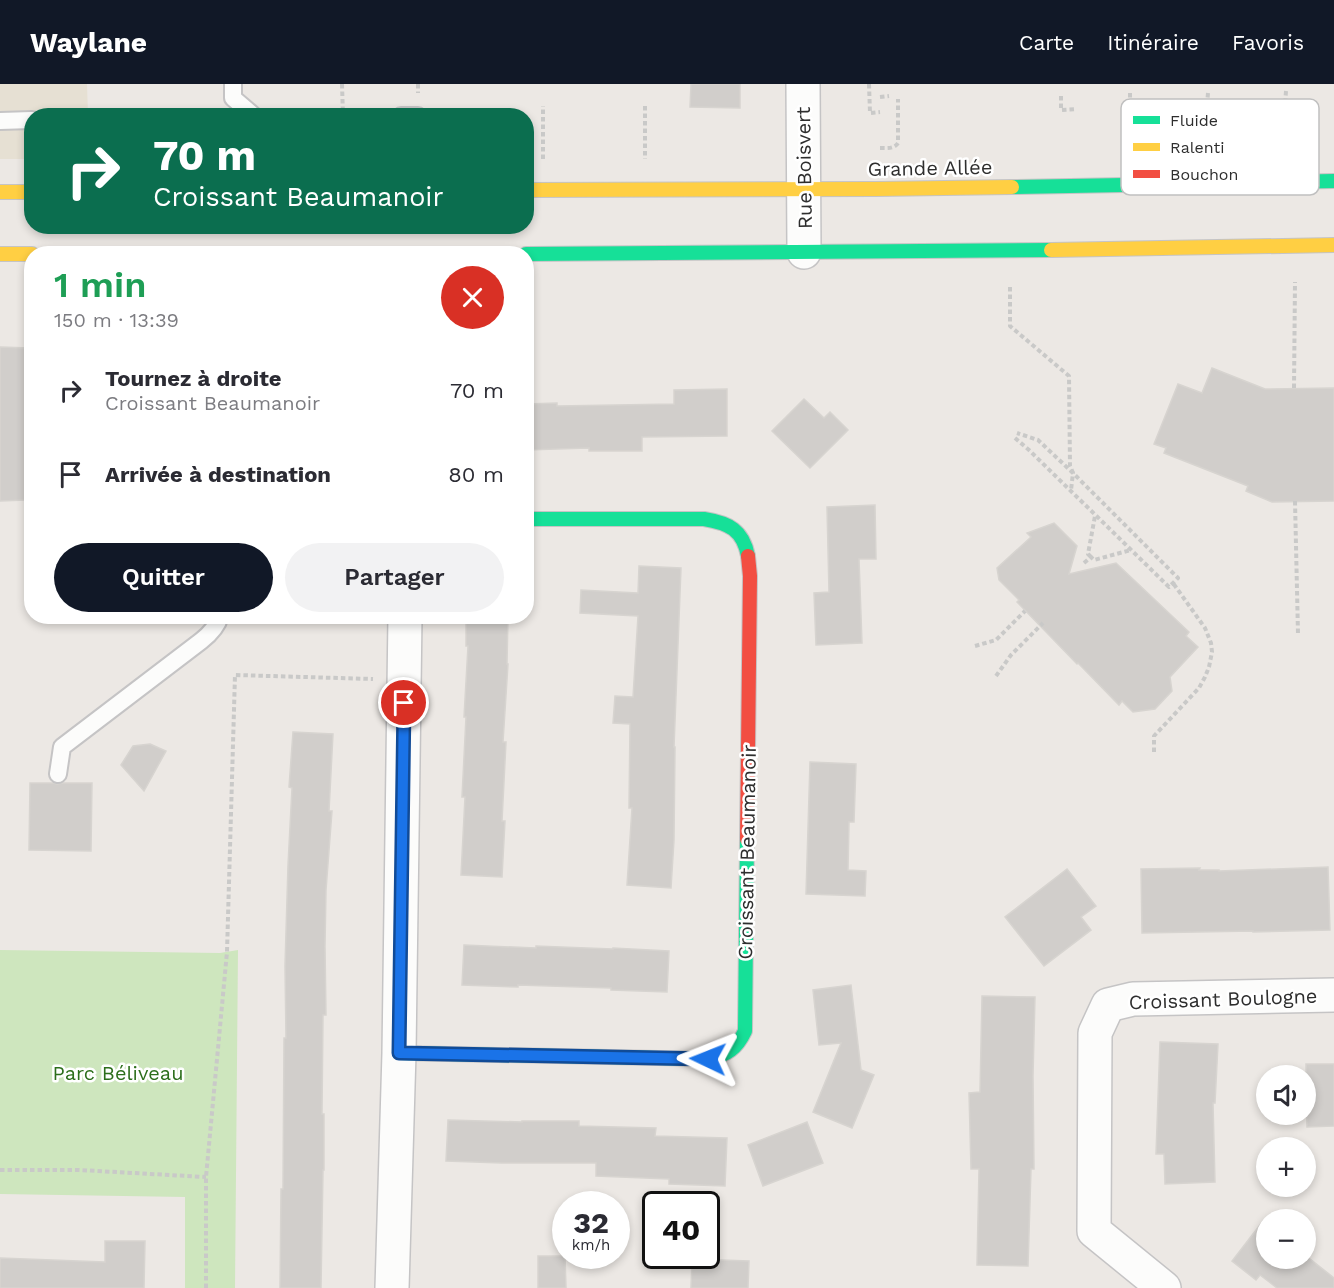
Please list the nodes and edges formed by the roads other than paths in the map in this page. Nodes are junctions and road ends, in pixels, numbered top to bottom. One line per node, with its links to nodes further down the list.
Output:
1 (233, 84): 3 (lane)
2 (803, 84): 9 (street, Rue Boisvert)
3 (245, 108)
4 (24, 120): 5 (lane)
5 (0, 121)
6 (1319, 180): 7 (main road, Grande Allée)
7 (1334, 180)
8 (1121, 184): 9 (main road, Grande Allée)
9 (804, 189): 10 (main road, Grande Allée); 14 (street, Rue Boisvert)
10 (534, 190)
11 (0, 192): 12 (main road)
12 (24, 192)
13 (1334, 245): 14 (main road)
14 (804, 252): 17 (main road)
15 (0, 254): 16 (main road)
16 (24, 254)
17 (534, 254)
18 (534, 519): 23 (main road, Croissant Beaumanoir)
19 (217, 624): 21 (lane)
20 (405, 624): 23 (street)
21 (58, 774)
22 (1334, 995): 25 (street, Croissant Boulogne)
23 (399, 1053): 24 (street)
24 (392, 1288)
25 (1164, 1288)

